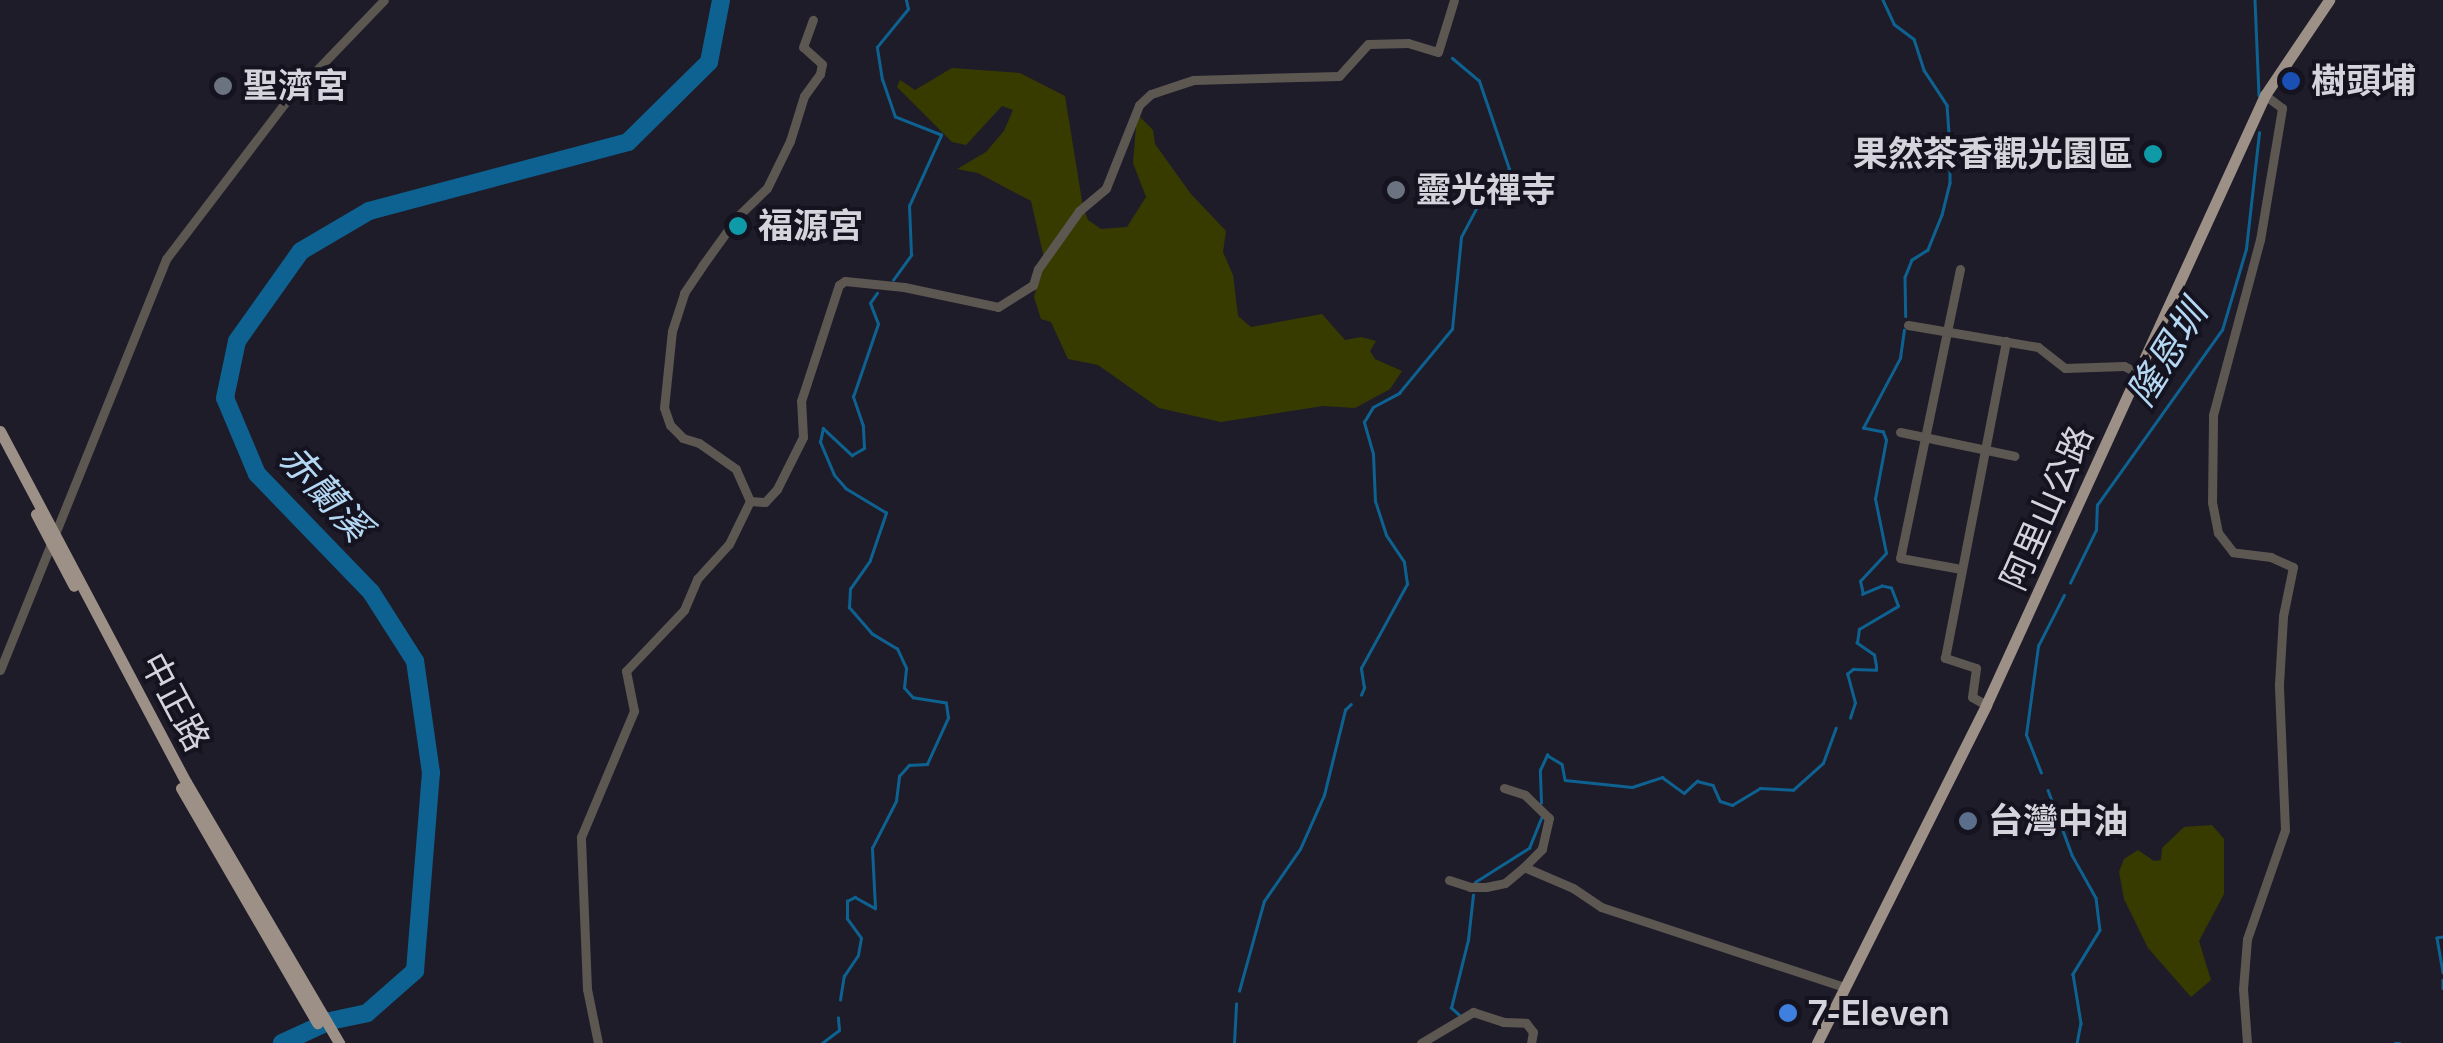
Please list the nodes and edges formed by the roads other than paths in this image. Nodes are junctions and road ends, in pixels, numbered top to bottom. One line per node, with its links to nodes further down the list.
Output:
1 (384, 0): 18 (street)
2 (1454, 0): 17 (street)
3 (2329, 0): 5 (main road, 阿里山公路)
4 (813, 20): 17 (street)
5 (2265, 95): 10 (main road, 阿里山公路); 33 (street)
6 (1960, 269): 8 (street)
7 (1908, 324): 8 (street)
8 (1946, 332): 9 (street); 13 (street)
9 (2006, 341): 10 (street); 15 (street)
10 (2138, 373): 21 (main road, 阿里山公路)
11 (0, 431): 18 (main road, 中正路)
12 (1900, 432): 13 (street)
13 (1925, 437): 15 (street); 19 (street)
14 (0, 447): 18 (main road, 中正路)
15 (1984, 450): 16 (street); 19 (street)
16 (2015, 456)
17 (750, 501): 29 (street)
18 (54, 541): 20 (street); 26 (main road, 中正路)
19 (1962, 570): 21 (street)
20 (0, 670)
21 (1986, 706): 25 (main road, 阿里山公路)
22 (1504, 788): 23 (street)
23 (1524, 867): 24 (street); 25 (street)
24 (1449, 880)
25 (1844, 988): 32 (main road, 阿里山公路)
26 (305, 996): 27 (main road); 28 (main road)
27 (330, 1043)
28 (339, 1043)
29 (598, 1043)
30 (1422, 1043): 31 (street)
31 (1531, 1043)
32 (1817, 1043)
33 (2247, 1043)

